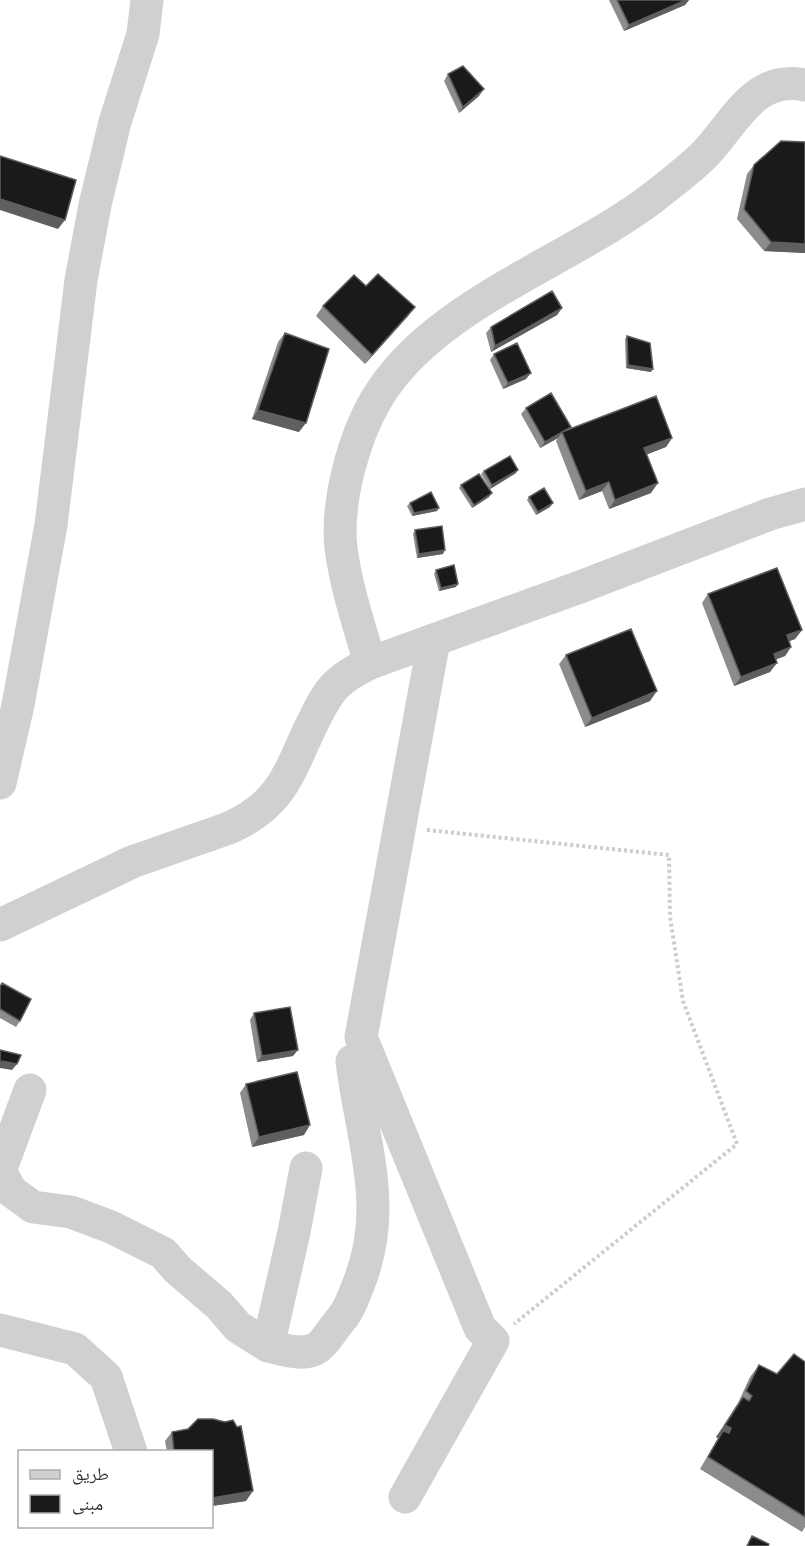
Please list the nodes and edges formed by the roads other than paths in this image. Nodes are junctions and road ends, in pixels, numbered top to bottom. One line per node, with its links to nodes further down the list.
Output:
1 (147, 0): 6 (street)
2 (805, 85): 5 (street)
3 (805, 504): 4 (street)
4 (434, 640): 5 (street); 8 (street)
5 (370, 663): 7 (street)
6 (2, 765)
7 (0, 925)
8 (368, 1055): 12 (street); 14 (street)
9 (30, 1090): 12 (street)
10 (306, 1168): 12 (street)
11 (0, 1330): 13 (street)
12 (268, 1346)
13 (130, 1450)
14 (405, 1497)

